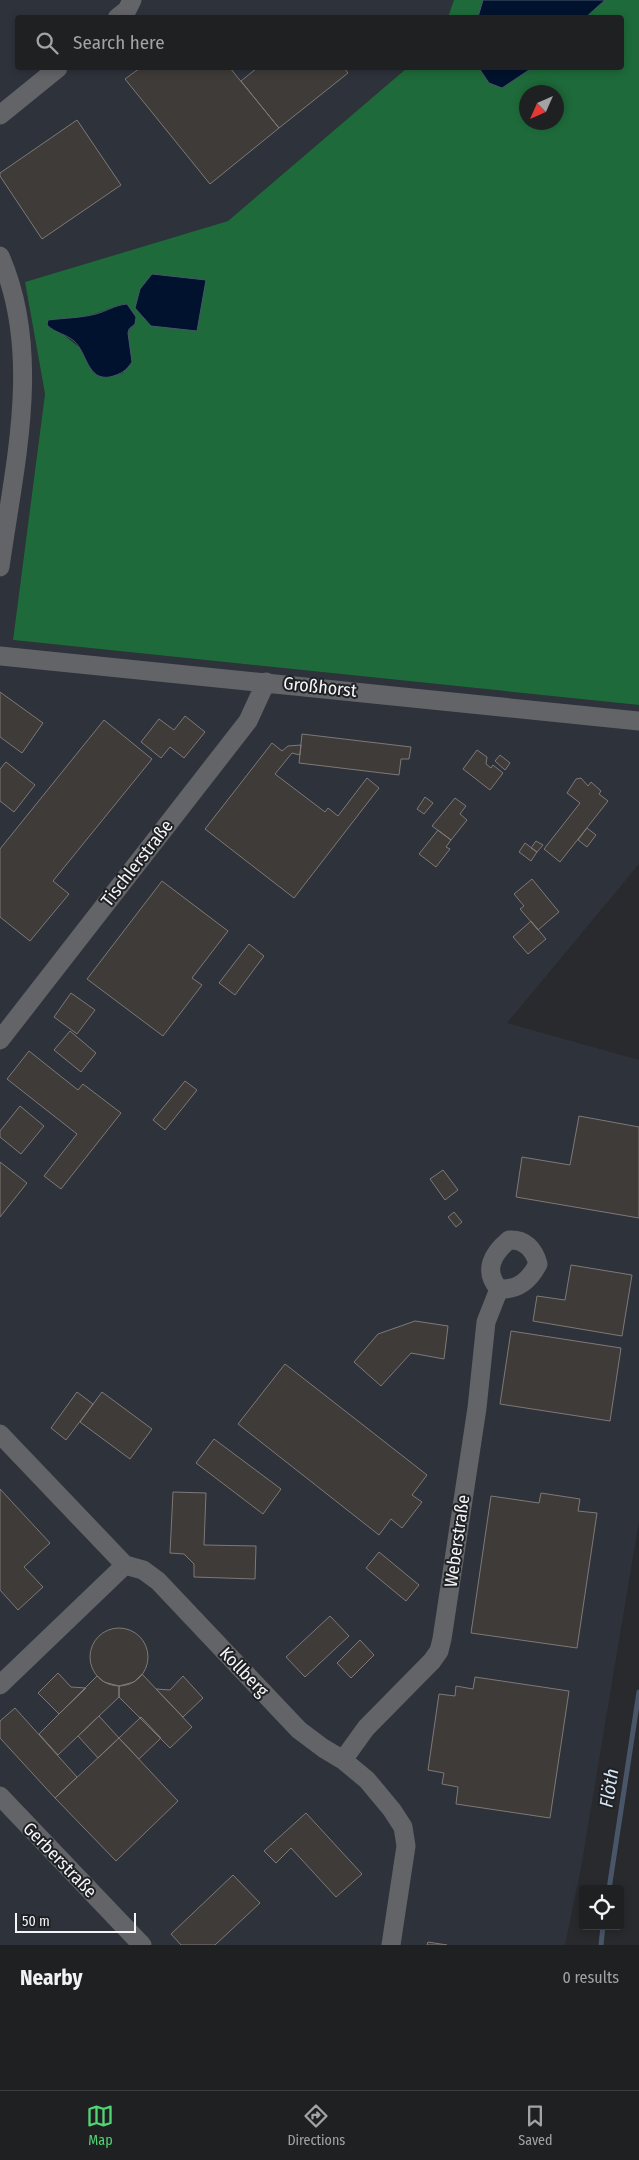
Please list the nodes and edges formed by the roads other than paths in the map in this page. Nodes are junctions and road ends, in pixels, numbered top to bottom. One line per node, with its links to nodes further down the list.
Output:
1 (132, 0): 2 (street)
2 (121, 15)
3 (56, 70): 4 (street)
4 (0, 115)
5 (0, 256): 6 (street)
6 (4, 281): 7 (street)
7 (0, 567)
8 (0, 656): 9 (street, Großhorst)
9 (266, 682): 10 (street, Großhorst); 11 (street, Tischlerstraße)
10 (639, 721)
11 (0, 1040)
12 (499, 1289): 16 (street, Weberstraße)
13 (0, 1434): 14 (street, Kollberg)
14 (125, 1565): 15 (street); 16 (street, Kollberg)
15 (0, 1685)
16 (344, 1760): 19 (street, Kollberg)
17 (0, 1796): 18 (street, Gerberstraße)
18 (142, 1945)
19 (391, 1945)

